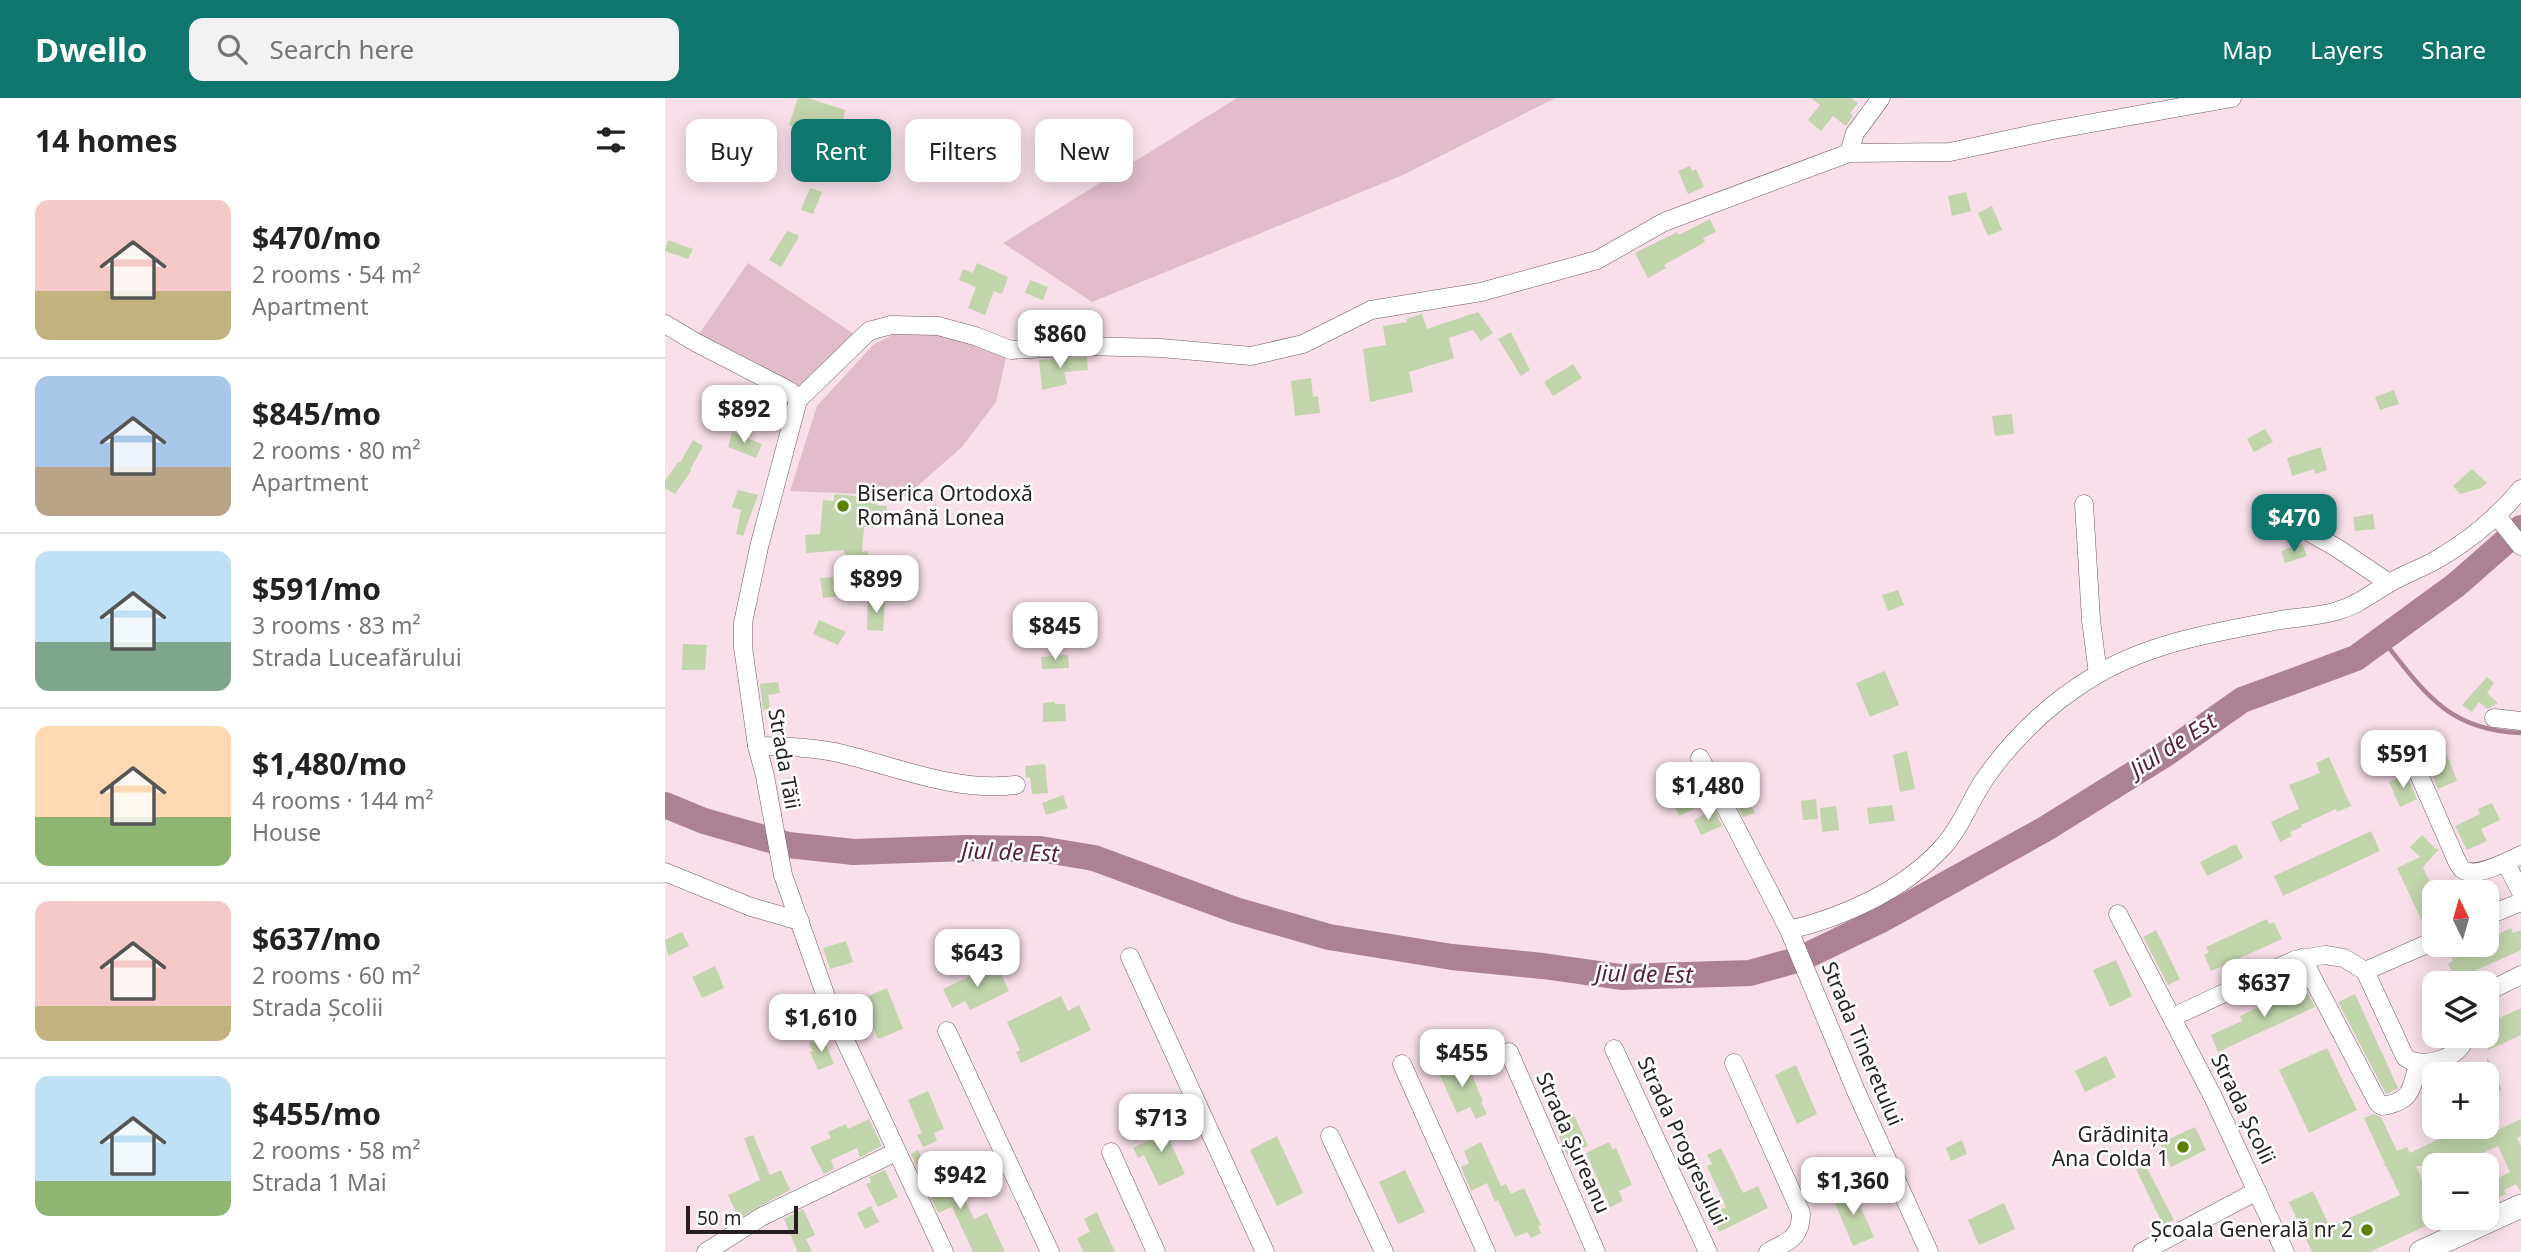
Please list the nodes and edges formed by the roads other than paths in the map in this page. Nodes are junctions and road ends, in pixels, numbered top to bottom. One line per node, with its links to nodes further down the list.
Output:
1 (1881, 98): 3 (street)
2 (2232, 98): 3 (street)
3 (1849, 152): 5 (street)
4 (665, 324): 5 (street)
5 (798, 400): 15 (street, Strada Tăii)
6 (2521, 489): 8 (street)
7 (2084, 504): 12 (street)
8 (2496, 515): 10 (street); 11 (street)
9 (2281, 516): 11 (street)
10 (2516, 540)
11 (2389, 583): 12 (street)
12 (2098, 674): 26 (street)
13 (2494, 718): 14 (street)
14 (2521, 721)
15 (757, 746): 18 (street); 25 (street, Strada Tăii)
16 (2410, 754): 19 (street)
17 (1700, 758): 26 (street, Strada Tineretului)
18 (1016, 785)
19 (2513, 859): 21 (street)
20 (665, 872): 25 (street)
21 (2521, 892)
22 (2521, 902): 23 (street)
23 (2499, 911)
24 (2118, 914): 33 (street, Strada Școlii)
25 (800, 921): 42 (street, Strada Tăii)
26 (1792, 935): 56 (street, Strada Tineretului)
27 (2422, 946): 30 (street)
28 (1130, 957): 50 (street)
29 (2302, 958): 30 (street); 33 (street); 40 (street)
30 (2365, 971): 40 (street)
31 (2521, 975): 32 (street)
32 (2499, 986)
33 (2173, 1017): 44 (street, Strada Școlii)
34 (947, 1031): 48 (street)
35 (2461, 1048): 40 (street)
36 (1614, 1049): 54 (street, Strada Progresului)
37 (1509, 1052): 53 (street, Strada Șureanu)
38 (1734, 1063): 55 (street)
39 (1402, 1064): 52 (street)
40 (2418, 1064)
41 (1331, 1136): 51 (street)
42 (896, 1152): 46 (street); 47 (street, Strada Tăii)
43 (1111, 1152): 49 (street)
44 (2257, 1191): 57 (street); 58 (street, Strada Școlii)
45 (2521, 1206): 59 (street)
46 (706, 1252)
47 (944, 1252)
48 (1050, 1252)
49 (1156, 1252)
50 (1265, 1252)
51 (1384, 1252)
52 (1486, 1252)
53 (1596, 1252)
54 (1708, 1252)
55 (1768, 1252)
56 (1929, 1252)
57 (2142, 1252)
58 (2285, 1252)
59 (2421, 1252)

